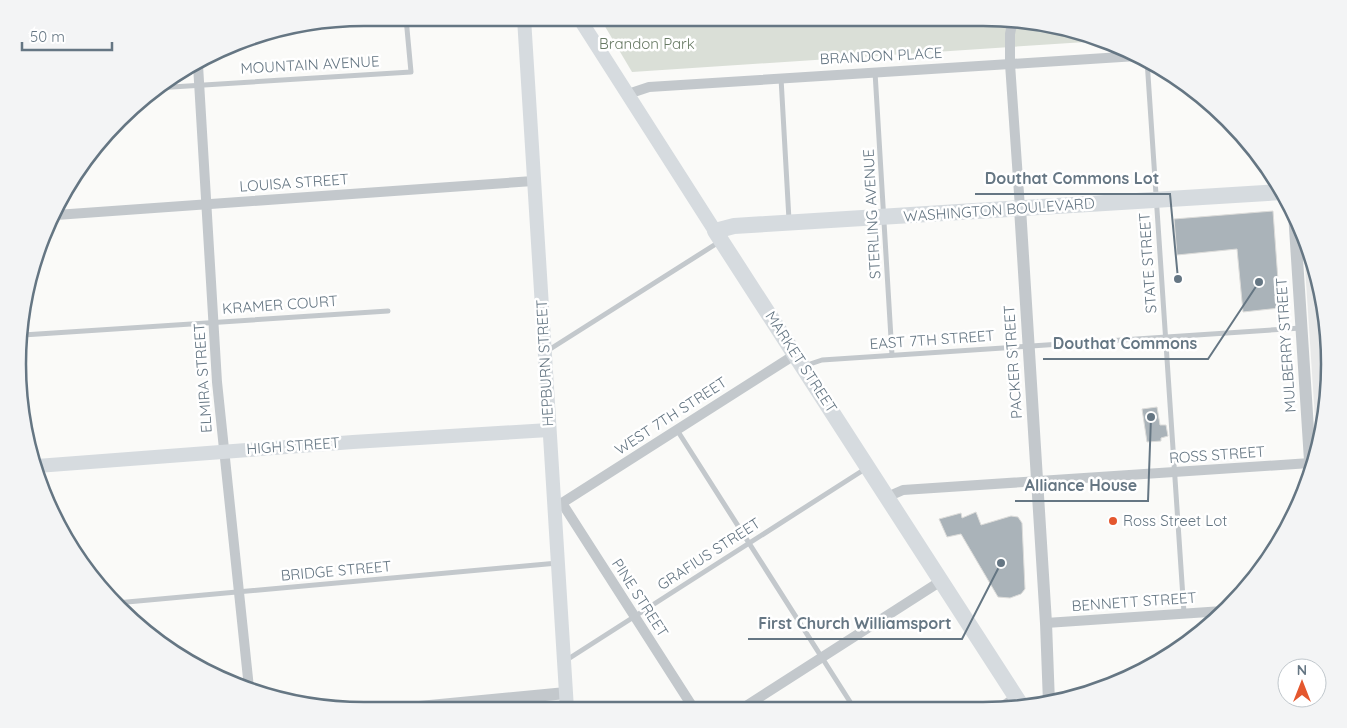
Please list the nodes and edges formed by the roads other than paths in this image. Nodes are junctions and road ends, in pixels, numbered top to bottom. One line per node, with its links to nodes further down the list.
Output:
1 (407, 26): 11 (lane, MOUNTAIN AVENUE)
2 (524, 26): 14 (main road, HEPBURN STREET)
3 (584, 26): 13 (main road, MARKET STREET)
4 (1011, 28): 6 (street, PACKER STREET)
5 (1123, 57): 6 (street, BRANDON PLACE)
6 (1010, 64): 9 (street, BRANDON PLACE); 18 (street, PACKER STREET)
7 (198, 69): 11 (street, ELMIRA STREET)
8 (1148, 69): 16 (lane, STATE STREET)
9 (875, 72): 10 (street, BRANDON PLACE); 20 (lane, STERLING AVENUE)
10 (780, 77): 13 (street, BRANDON PLACE); 21 (lane)
11 (200, 85): 12 (lane, MOUNTAIN AVENUE); 17 (street, ELMIRA STREET)
12 (170, 87)
13 (628, 94): 22 (main road, MARKET STREET)
14 (533, 181): 17 (street, LOUISA STREET); 30 (main road, HEPBURN STREET)
15 (1274, 192): 16 (main road, WASHINGTON BOULEVARD)
16 (1156, 200): 18 (main road, WASHINGTON BOULEVARD); 28 (lane, STATE STREET)
17 (207, 204): 19 (street, LOUISA STREET); 25 (street, ELMIRA STREET)
18 (1020, 208): 20 (main road, WASHINGTON BOULEVARD); 29 (street, PACKER STREET)
19 (61, 215)
20 (885, 217): 21 (main road, WASHINGTON BOULEVARD); 31 (lane, STERLING AVENUE)
21 (789, 223): 22 (main road, WASHINGTON BOULEVARD)
22 (719, 236): 30 (lane); 32 (main road, MARKET STREET)
23 (1296, 237): 26 (street, MULBERRY STREET)
24 (388, 311): 25 (lane, KRAMER COURT)
25 (214, 322): 27 (lane, KRAMER COURT); 36 (street, ELMIRA STREET)
26 (1302, 328): 28 (lane, EAST 7TH STREET); 35 (street, MULBERRY STREET)
27 (28, 335)
28 (1166, 337): 29 (lane, EAST 7TH STREET); 40 (lane, STATE STREET)
29 (1028, 346): 31 (lane, EAST 7TH STREET); 41 (street, PACKER STREET)
30 (544, 354): 33 (main road, HEPBURN STREET)
31 (892, 355): 32 (lane, EAST 7TH STREET)
32 (800, 360): 34 (street, WEST 7TH STREET); 38 (main road, MARKET STREET)
33 (549, 430): 36 (main road, HIGH STREET); 43 (main road, HEPBURN STREET)
34 (677, 430): 43 (street, WEST 7TH STREET); 44 (lane)
35 (1309, 451)
36 (223, 452): 37 (main road, HIGH STREET); 47 (street, ELMIRA STREET)
37 (42, 466)
38 (868, 467): 42 (main road, MARKET STREET); 44 (lane, GRAFIUS STREET)
39 (1304, 470): 40 (street, ROSS STREET)
40 (1174, 473): 41 (street, ROSS STREET); 50 (lane, STATE STREET)
41 (1038, 481): 42 (street, ROSS STREET); 52 (street, PACKER STREET)
42 (887, 497): 46 (main road, MARKET STREET)
43 (558, 504): 45 (main road, HEPBURN STREET); 51 (street, PINE STREET)
44 (749, 543): 51 (lane, GRAFIUS STREET); 53 (lane)
45 (558, 563): 47 (lane, BRIDGE STREET); 54 (main road, HEPBURN STREET)
46 (941, 581): 53 (street); 58 (main road, MARKET STREET)
47 (239, 592): 48 (lane, BRIDGE STREET); 55 (street, ELMIRA STREET)
48 (124, 602)
49 (1213, 612): 50 (street, BENNETT STREET)
50 (1184, 613): 52 (street, BENNETT STREET)
51 (634, 616): 54 (lane, GRAFIUS STREET); 61 (street, PINE STREET)
52 (1046, 623): 57 (street, PACKER STREET)
53 (821, 658): 62 (street); 63 (lane)
54 (564, 662): 56 (main road, HEPBURN STREET)
55 (248, 681)
56 (566, 693): 59 (street); 60 (main road, HEPBURN STREET)
57 (1049, 695)
58 (1018, 700)
59 (484, 702)
60 (567, 702)
61 (689, 702)
62 (752, 702)
63 (850, 702)

